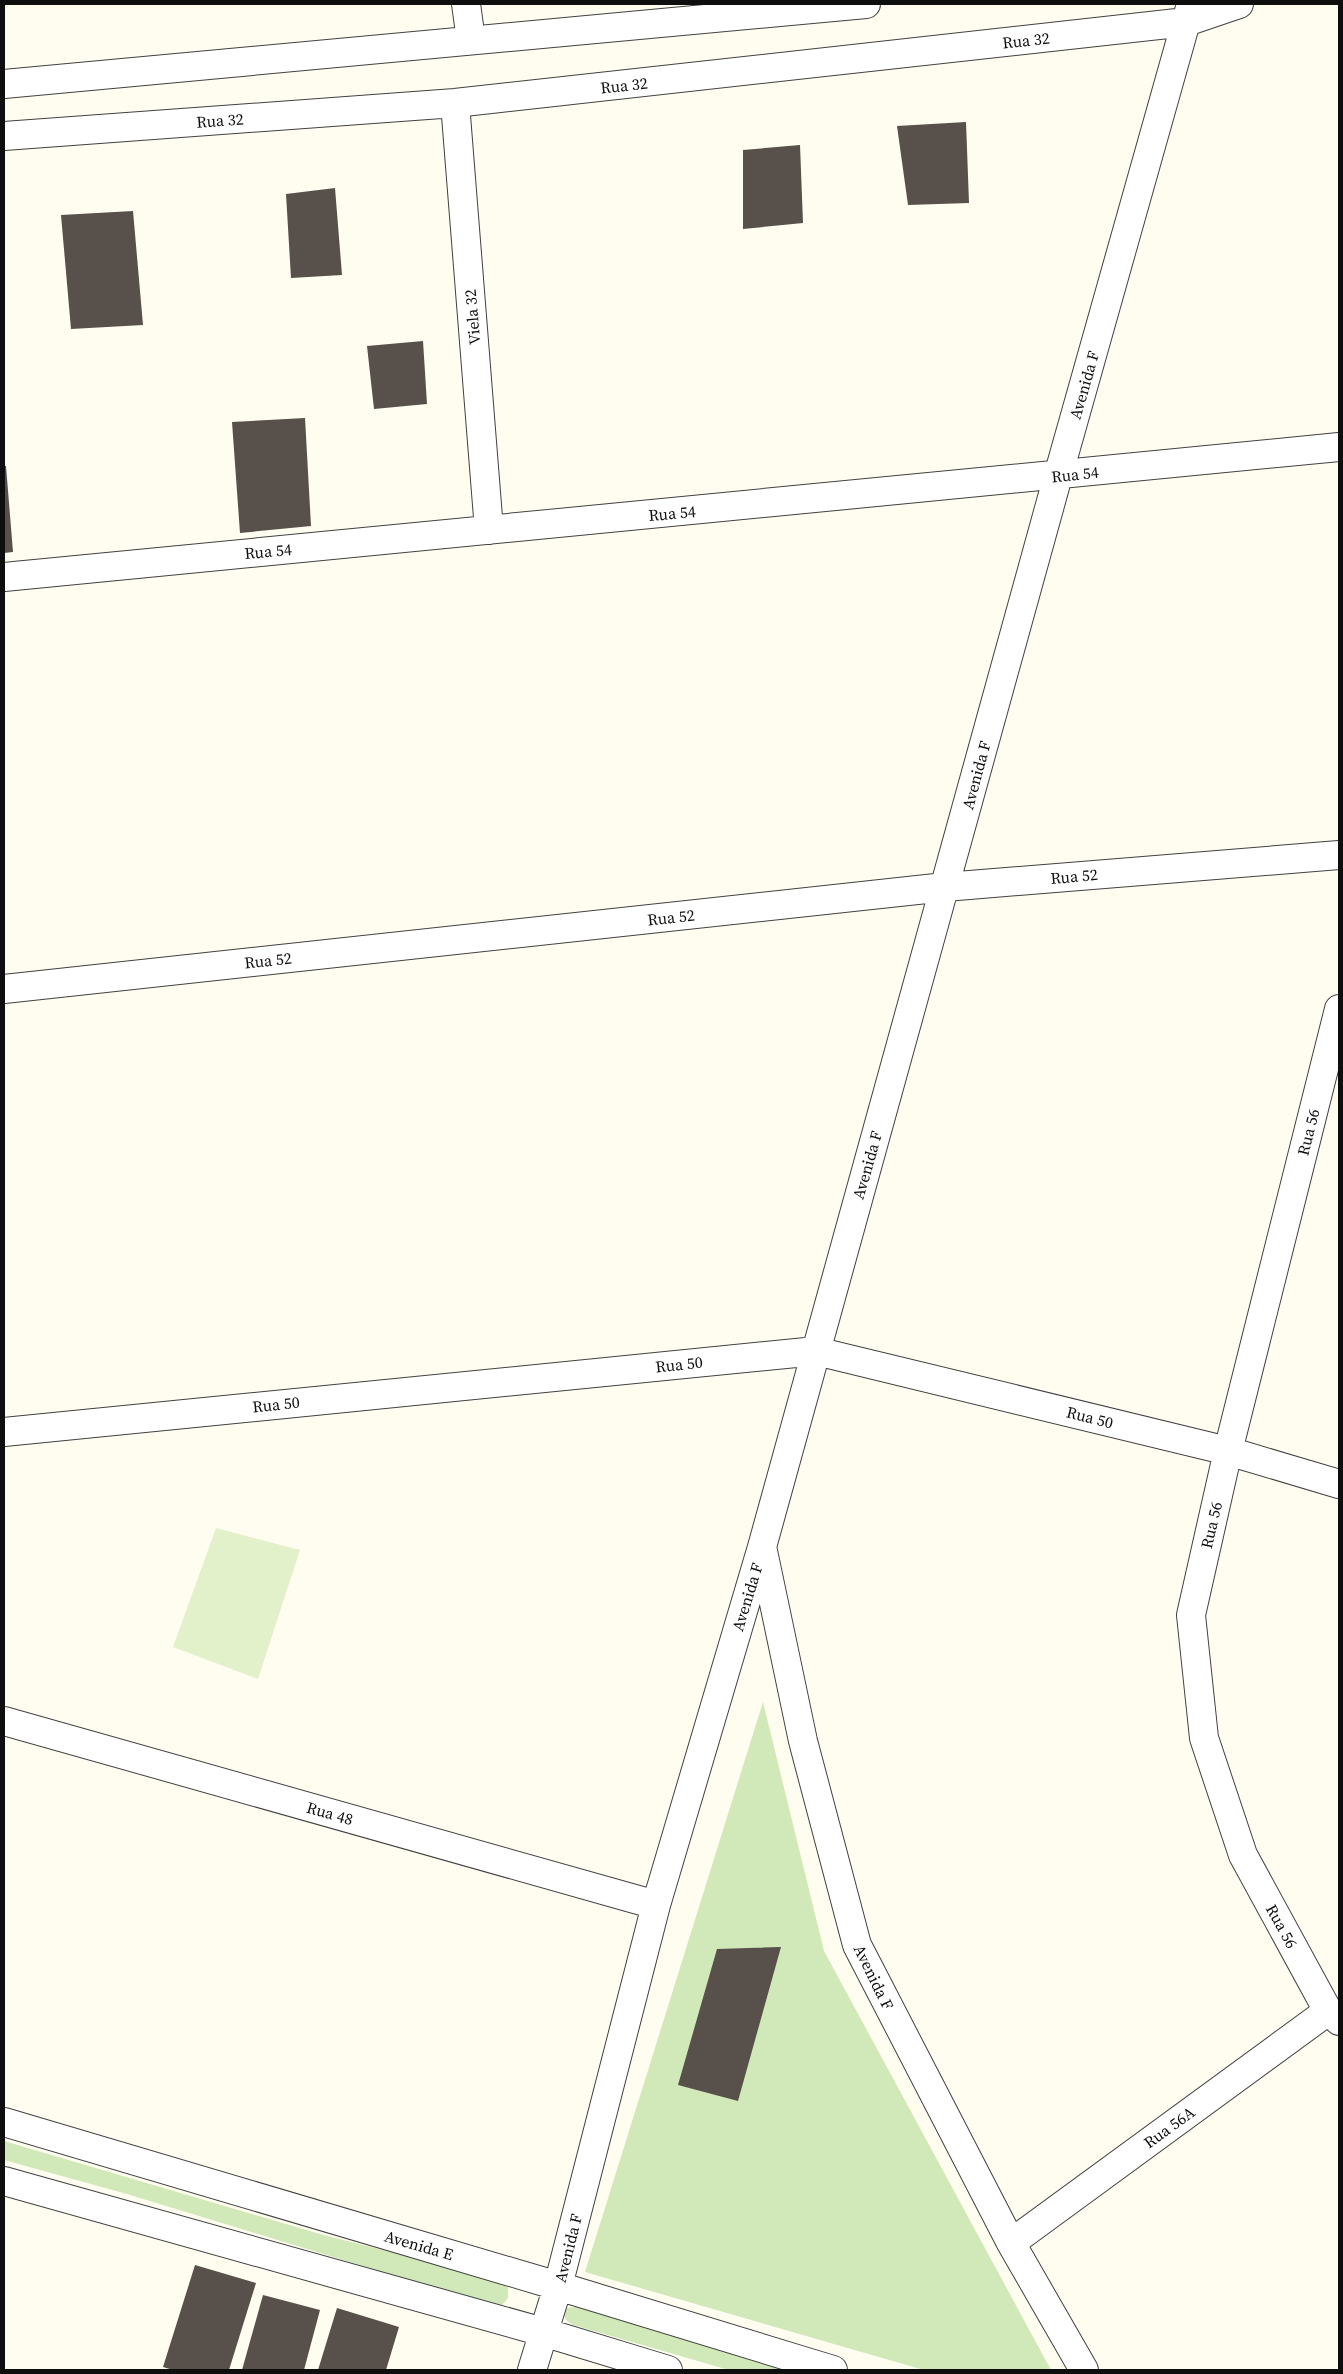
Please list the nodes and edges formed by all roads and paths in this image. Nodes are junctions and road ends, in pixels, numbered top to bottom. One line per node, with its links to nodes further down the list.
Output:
1 (466, 4): 5 (street)
2 (866, 4): 5 (street)
3 (1239, 4): 4 (street, Rua 32)
4 (1189, 13): 7 (street, Rua 32); 10 (street, Avenida F)
5 (470, 40): 6 (street)
6 (4, 84)
7 (455, 104): 8 (street, Rua 32); 11 (street, Viela 32)
8 (4, 136)
9 (1339, 447): 10 (street, Rua 54)
10 (1058, 476): 11 (street, Rua 54); 14 (street, Avenida F)
11 (489, 530): 12 (street, Rua 54)
12 (4, 577)
13 (1339, 854): 14 (street, Rua 52)
14 (945, 887): 15 (street, Rua 52); 17 (street, Avenida F)
15 (4, 989)
16 (1339, 1009): 19 (street, Rua 56)
17 (816, 1351): 18 (street, Rua 50); 19 (street, Rua 50); 21 (street, Avenida F)
18 (4, 1432)
19 (1228, 1451): 20 (street, Rua 50); 24 (street, Rua 56)
20 (1339, 1484)
21 (762, 1547): 23 (street, Avenida F); 27 (street, Avenida F)
22 (4, 1721): 23 (street, Rua 48)
23 (656, 1906): 28 (street, Avenida F)
24 (1334, 2016): 27 (street, Rua 56A)
25 (4, 2122): 28 (street, Avenida E)
26 (4, 2181): 29 (street)
27 (1011, 2244): 33 (street, Avenida F)
28 (558, 2286): 29 (street, Avenida F); 32 (street, Avenida E)
29 (543, 2332): 30 (street, Avenida F); 31 (street)
30 (532, 2370)
31 (668, 2370)
32 (832, 2370)
33 (1084, 2370)

